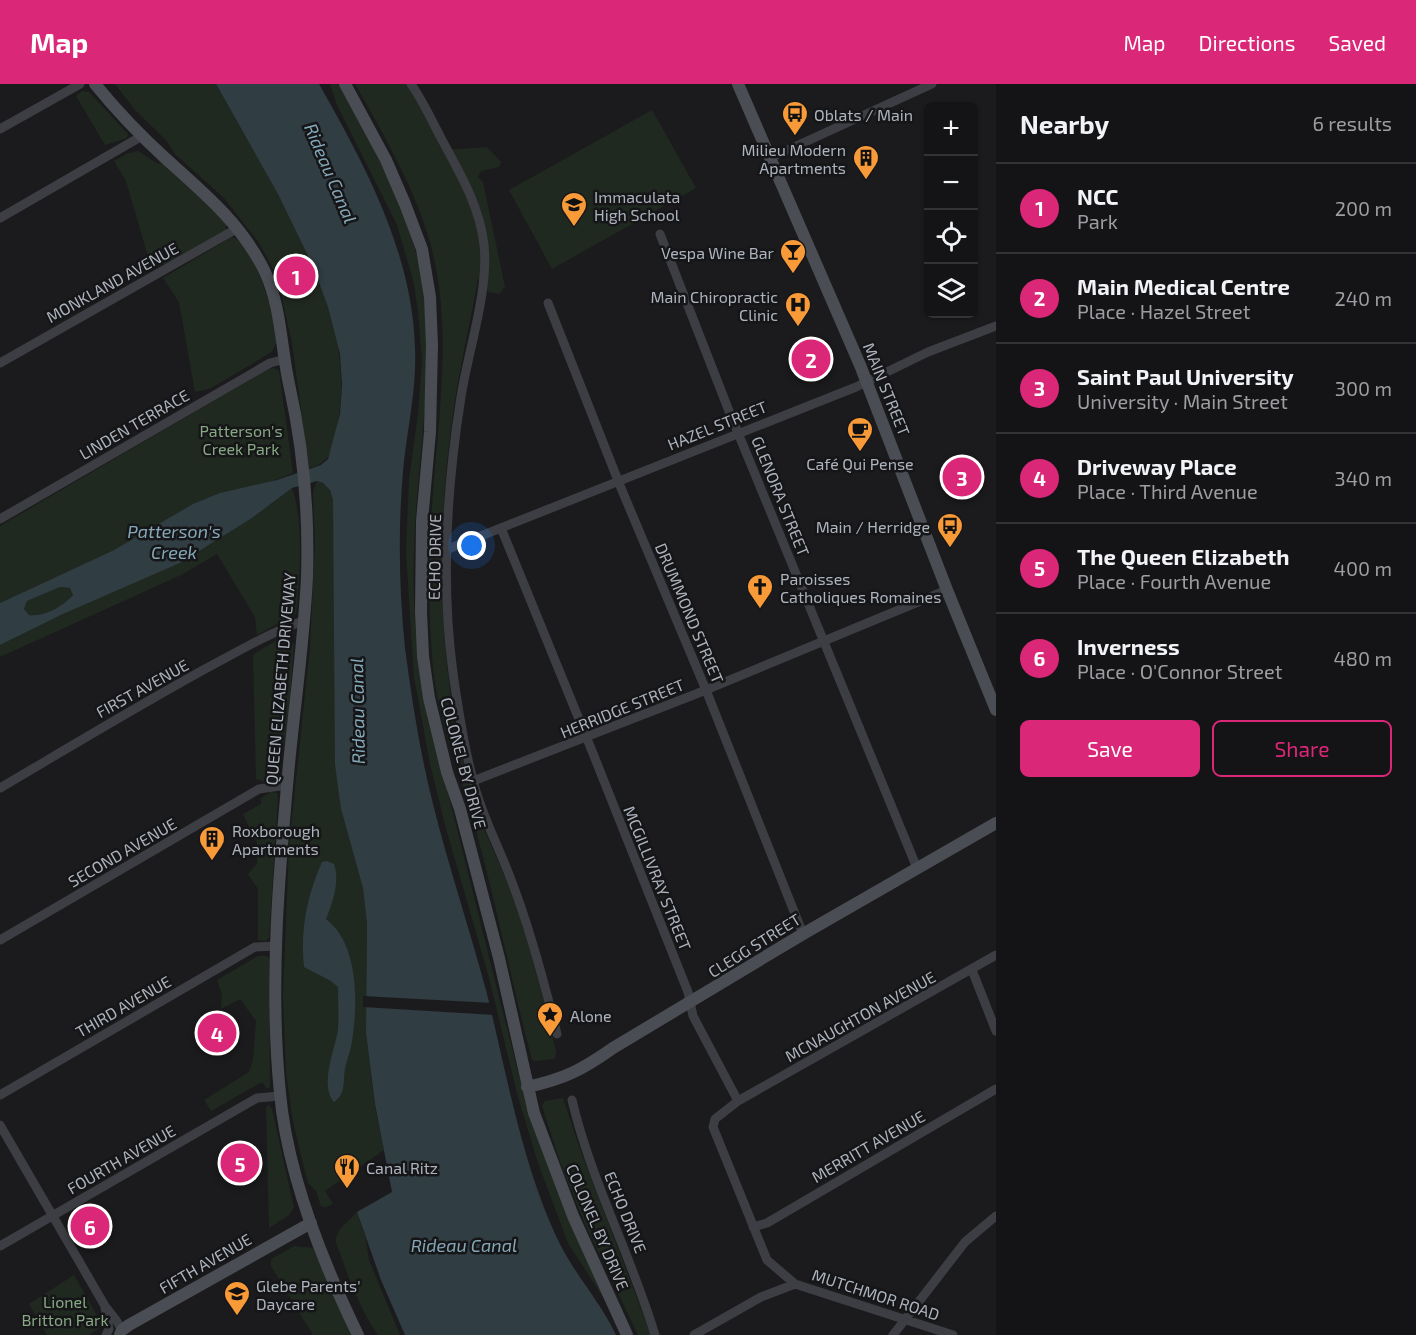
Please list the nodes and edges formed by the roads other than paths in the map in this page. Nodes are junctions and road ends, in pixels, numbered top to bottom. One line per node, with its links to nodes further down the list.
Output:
1 (80, 84): 7 (street)
2 (95, 84): 8 (main road, QUEEN ELIZABETH DRIVEWAY)
3 (345, 84): 42 (main road, COLONEL BY DRIVE)
4 (411, 84): 22 (street, ECHO DRIVE)
5 (738, 84): 9 (main road, MAIN STREET)
6 (932, 84): 9 (street)
7 (0, 129)
8 (142, 136): 10 (street); 11 (main road, QUEEN ELIZABETH DRIVEWAY)
9 (770, 158): 17 (main road, MAIN STREET)
10 (0, 218)
11 (238, 228): 15 (main road, QUEEN ELIZABETH DRIVEWAY); 16 (street, MONKLAND AVENUE)
12 (660, 234): 18 (street, GLENORA STREET)
13 (548, 303): 19 (street, DRUMMOND STREET)
14 (996, 326): 17 (street, HAZEL STREET)
15 (285, 359): 20 (street, LINDEN TERRACE); 24 (main road, QUEEN ELIZABETH DRIVEWAY)
16 (0, 363)
17 (867, 381): 18 (street, HAZEL STREET); 23 (main road, MAIN STREET)
18 (738, 433): 19 (street, HAZEL STREET); 25 (street, GLENORA STREET)
19 (618, 480): 21 (street, HAZEL STREET); 26 (street, DRUMMOND STREET)
20 (0, 519)
21 (501, 528): 22 (street, HAZEL STREET); 28 (street, MCGILLIVRAY STREET)
22 (448, 549): 29 (street, ECHO DRIVE)
23 (947, 590): 25 (street, HERRIDGE STREET); 27 (main road, MAIN STREET)
24 (303, 621): 30 (main road, QUEEN ELIZABETH DRIVEWAY); 31 (street, FIRST AVENUE)
25 (824, 642): 26 (street, HERRIDGE STREET); 33 (street, GLENORA STREET)
26 (706, 690): 28 (street, HERRIDGE STREET); 34 (street, DRUMMOND STREET)
27 (996, 710)
28 (587, 738): 29 (street, HERRIDGE STREET); 39 (street, MCGILLIVRAY STREET)
29 (473, 782): 41 (street, ECHO DRIVE)
30 (287, 785): 35 (street, SECOND AVENUE); 36 (main road, QUEEN ELIZABETH DRIVEWAY)
31 (0, 788)
32 (996, 823): 33 (main road, CLEGG STREET)
33 (917, 868): 34 (main road, CLEGG STREET)
34 (803, 934): 39 (main road, CLEGG STREET)
35 (0, 940)
36 (277, 946): 44 (street, THIRD AVENUE); 45 (main road, QUEEN ELIZABETH DRIVEWAY)
37 (996, 956): 38 (street, MCNAUGHTON AVENUE)
38 (972, 970): 40 (street); 47 (street, MCNAUGHTON AVENUE)
39 (690, 1002): 42 (main road, CLEGG STREET); 47 (street, MCGILLIVRAY STREET)
40 (996, 1031)
41 (557, 1034)
42 (527, 1087): 60 (main road, COLONEL BY DRIVE)
43 (996, 1089): 52 (street, MERRITT AVENUE)
44 (0, 1095)
45 (280, 1096): 50 (street, FOURTH AVENUE); 51 (main road, QUEEN ELIZABETH DRIVEWAY)
46 (572, 1100): 61 (street, ECHO DRIVE)
47 (738, 1101): 52 (street)
48 (0, 1125): 50 (street)
49 (996, 1215): 56 (street)
50 (53, 1216): 53 (street, FOURTH AVENUE); 55 (street)
51 (311, 1223): 57 (main road, FIFTH AVENUE); 59 (main road, QUEEN ELIZABETH DRIVEWAY)
52 (753, 1227): 54 (street)
53 (0, 1246)
54 (795, 1284): 56 (street, MUTCHMOR ROAD); 62 (street, MUTCHMOR ROAD)
55 (105, 1306): 57 (street); 58 (street)
56 (905, 1319): 63 (street); 64 (street, MUTCHMOR ROAD)
57 (121, 1332)
58 (106, 1335)
59 (358, 1335)
60 (627, 1335)
61 (655, 1335)
62 (694, 1335)
63 (893, 1335)
64 (953, 1335)

